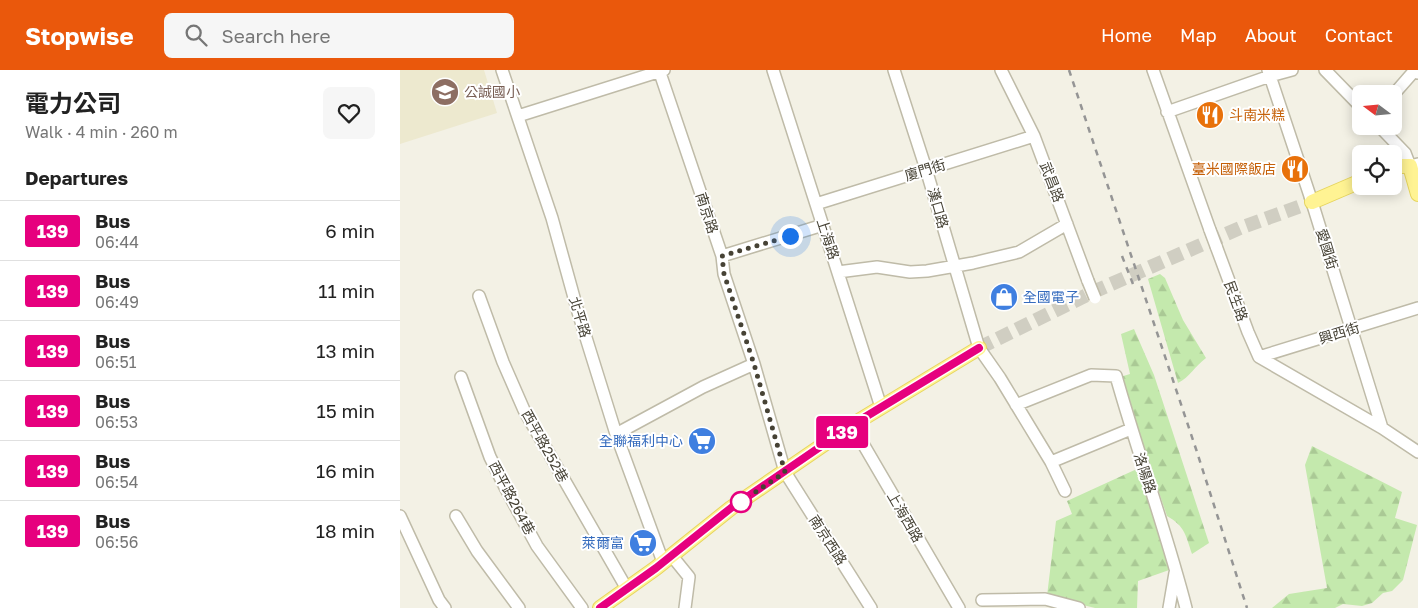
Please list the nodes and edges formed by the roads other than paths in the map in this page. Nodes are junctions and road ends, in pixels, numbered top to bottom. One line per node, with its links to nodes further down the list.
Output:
1 (502, 70): 15 (street, 北平路)
2 (661, 70): 15 (street); 26 (street, 南京路)
3 (773, 70): 23 (street, 上海路)
4 (894, 70): 19 (street, 漢口路)
5 (1002, 70): 17 (street, 武昌路)
6 (1153, 70): 14 (street, 民生路)
7 (1292, 70): 10 (street)
8 (1325, 70): 13 (street)
9 (1415, 70): 11 (street); 12 (street)
10 (1269, 73): 14 (street); 22 (street, 愛國街)
11 (1418, 73)
12 (1402, 85)
13 (1352, 98)
14 (1167, 112): 34 (street, 民生路, bridge)
15 (518, 116): 42 (street, 北平路)
16 (1388, 135): 18 (street)
17 (1034, 136): 19 (street, 廈門街); 24 (street, 武昌路)
18 (1414, 165): 21 (main road)
19 (926, 169): 23 (street, 廈門街); 27 (street, 漢口路)
20 (1352, 186): 22 (main road)
21 (1418, 194)
22 (1312, 202): 32 (street, 愛國街)
23 (816, 204): 25 (street, 上海路)
24 (1067, 224): 27 (street); 30 (street, 武昌路, bridge)
25 (824, 226): 26 (street); 28 (street, 上海路)
26 (722, 256): 35 (street, 南京路)
27 (955, 266): 28 (street); 33 (street, 漢口路)
28 (838, 272): 38 (street, 上海路)
29 (479, 296): 51 (street, 西平路252巷)
30 (1095, 298)
31 (1418, 308): 32 (street, 興西街)
32 (1351, 329): 34 (street, 興西街); 40 (street, 愛國街)
33 (979, 348): 37 (street); 38 (main road)
34 (1259, 357): 40 (street)
35 (754, 364): 42 (street); 45 (street, 南京路)
36 (461, 377): 55 (street, 西平路264巷)
37 (1016, 405): 41 (street, 洛陽路); 44 (street)
38 (881, 407): 39 (main road)
39 (852, 425): 45 (main road); 59 (street, 上海西路)
40 (1382, 428): 43 (street)
41 (1131, 429): 44 (street); 50 (street, 洛陽路)
42 (616, 434): 49 (street, 北平路)
43 (1418, 452)
44 (1051, 462): 46 (street)
45 (785, 472): 49 (main road); 58 (street, 南京西路)
46 (1065, 491)
47 (400, 516): 53 (street)
48 (456, 516): 54 (street)
49 (667, 559): 51 (main road); 57 (street, 北平路)
50 (1176, 569): 61 (street, 洛陽路); 62 (street, 洛陽路)
51 (628, 589): 56 (main road)
52 (982, 600): 60 (street)
53 (445, 608)
54 (519, 608)
55 (582, 608)
56 (600, 608)
57 (685, 608)
58 (871, 608)
59 (959, 608)
60 (1079, 608)
61 (1169, 608)
62 (1186, 608)

